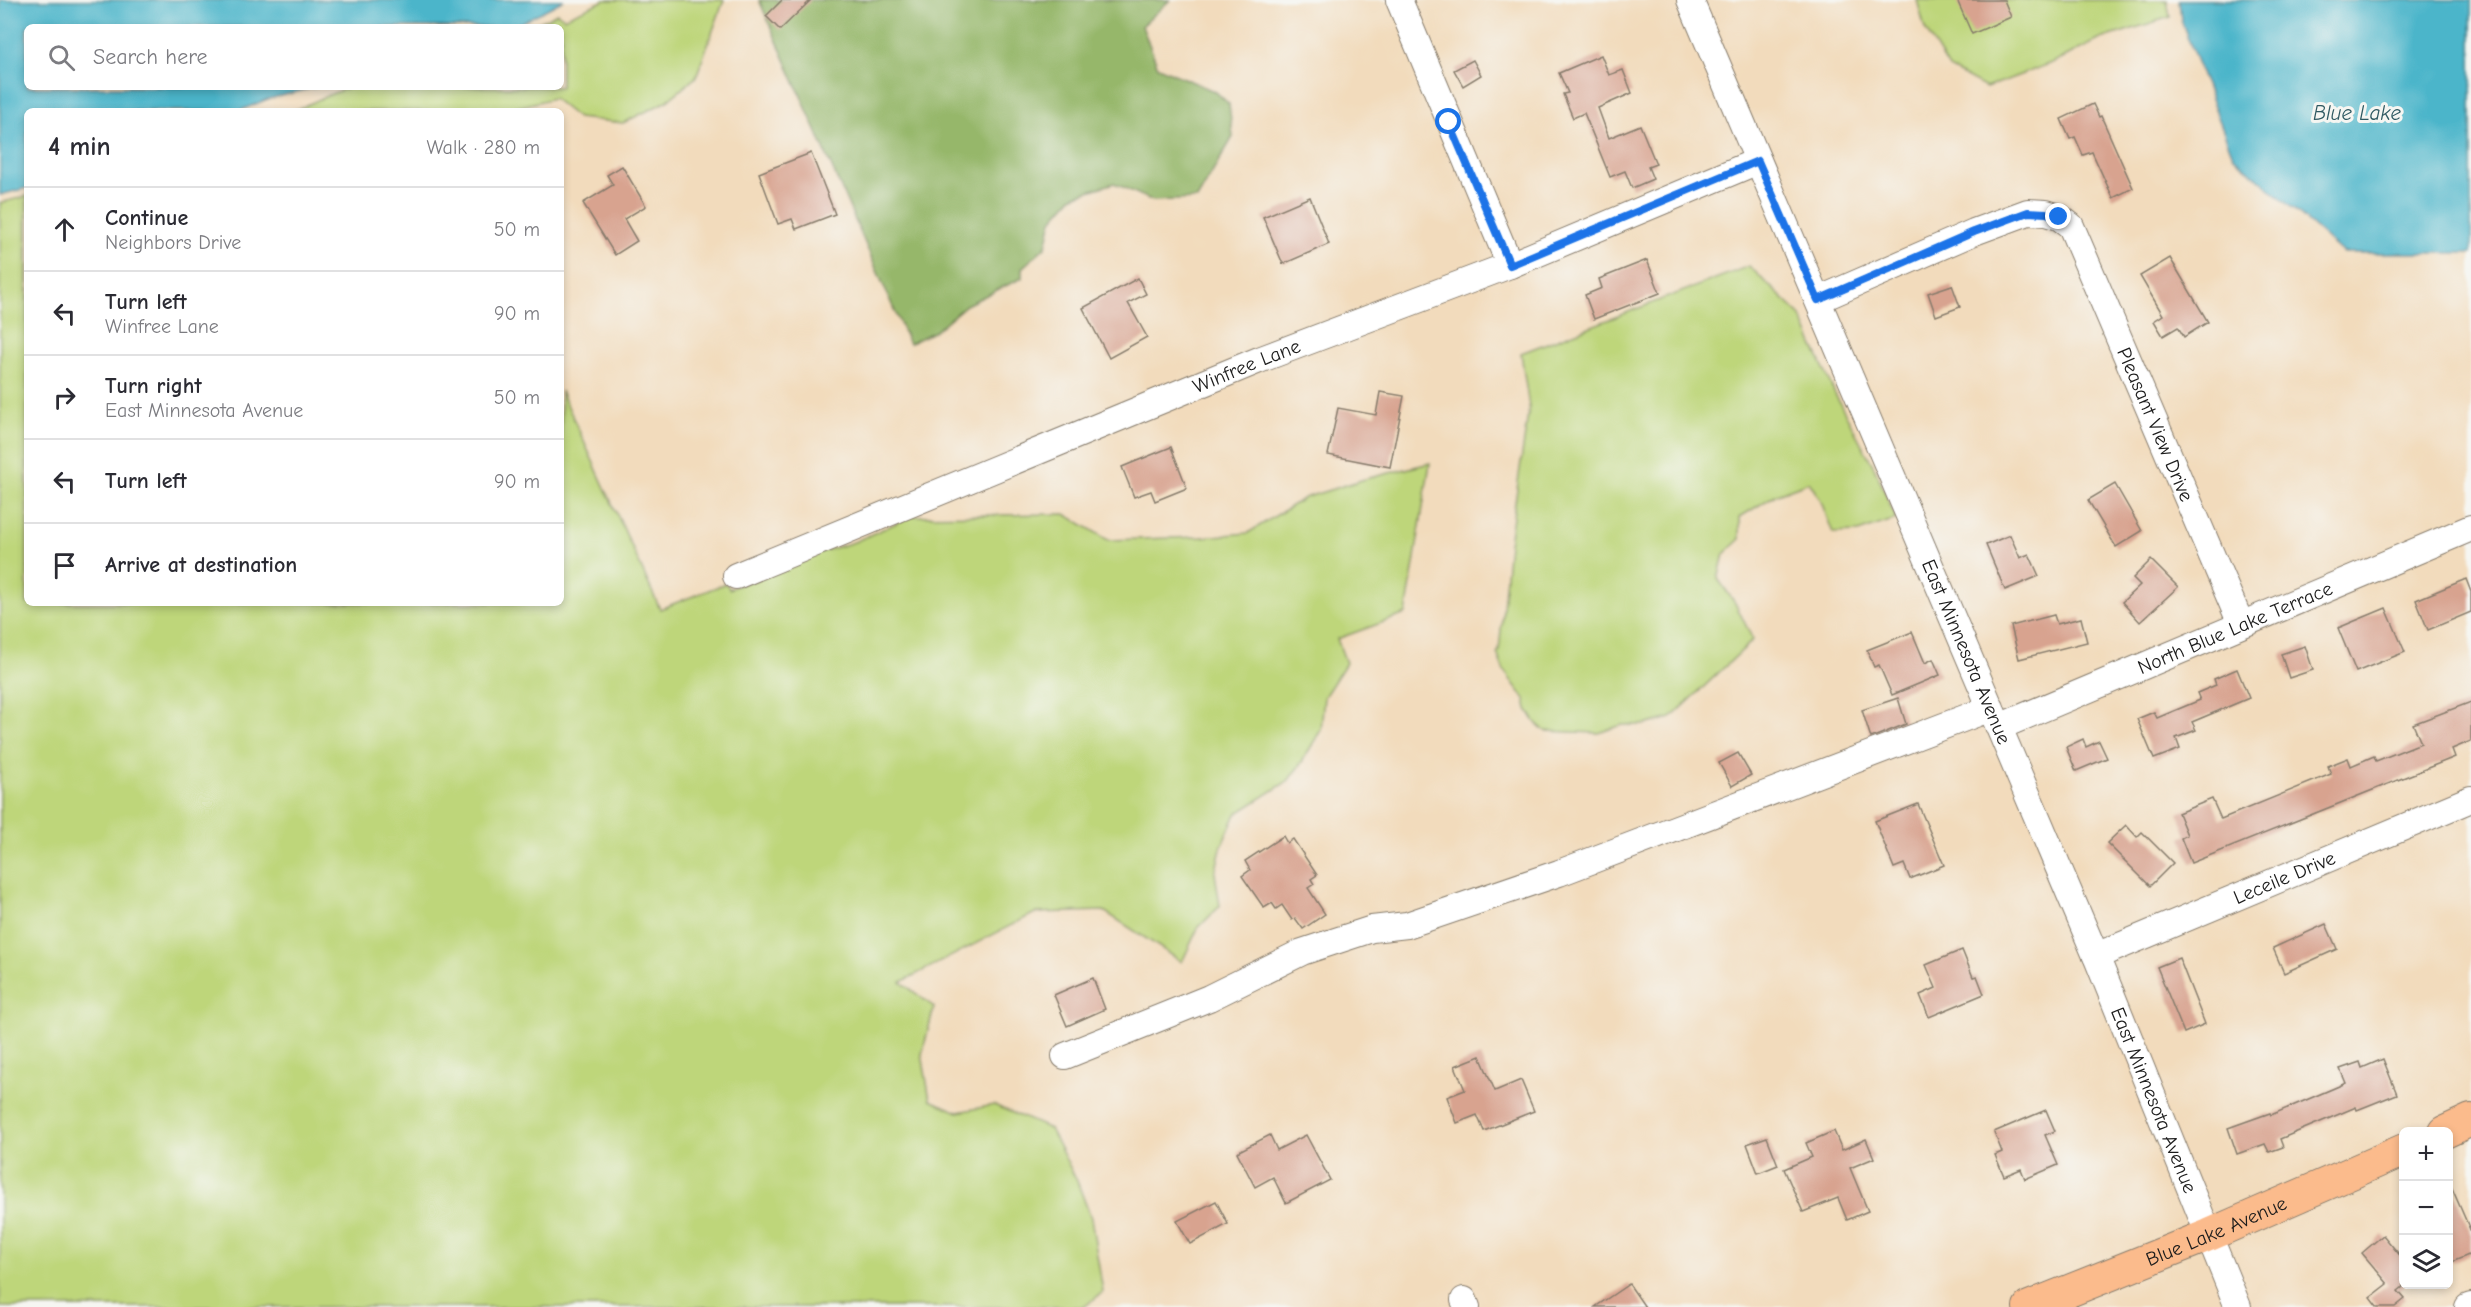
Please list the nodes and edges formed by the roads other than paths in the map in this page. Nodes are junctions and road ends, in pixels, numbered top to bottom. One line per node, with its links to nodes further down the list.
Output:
1 (1399, 0): 4 (street)
2 (1690, 0): 3 (street, East Minnesota Avenue)
3 (1758, 161): 4 (street, Winfree Lane); 5 (street, East Minnesota Avenue)
4 (1510, 265): 7 (street, Winfree Lane)
5 (1818, 300): 8 (street, Pleasant View Drive); 9 (street, East Minnesota Avenue)
6 (2471, 528): 8 (street, North Blue Lake Terrace)
7 (735, 576)
8 (2241, 624): 9 (street, North Blue Lake Terrace)
9 (1995, 718): 11 (street, East Minnesota Avenue); 12 (street, North Blue Lake Terrace)
10 (2471, 799): 11 (street, Leceile Drive)
11 (2096, 956): 16 (street, East Minnesota Avenue)
12 (1065, 1056)
13 (2471, 1120): 14 (main road)
14 (2453, 1128)
15 (2399, 1152): 16 (main road, Blue Lake Avenue)
16 (2209, 1235): 17 (main road, Blue Lake Avenue); 18 (street, East Minnesota Avenue)
17 (2029, 1307)
18 (2238, 1307)

